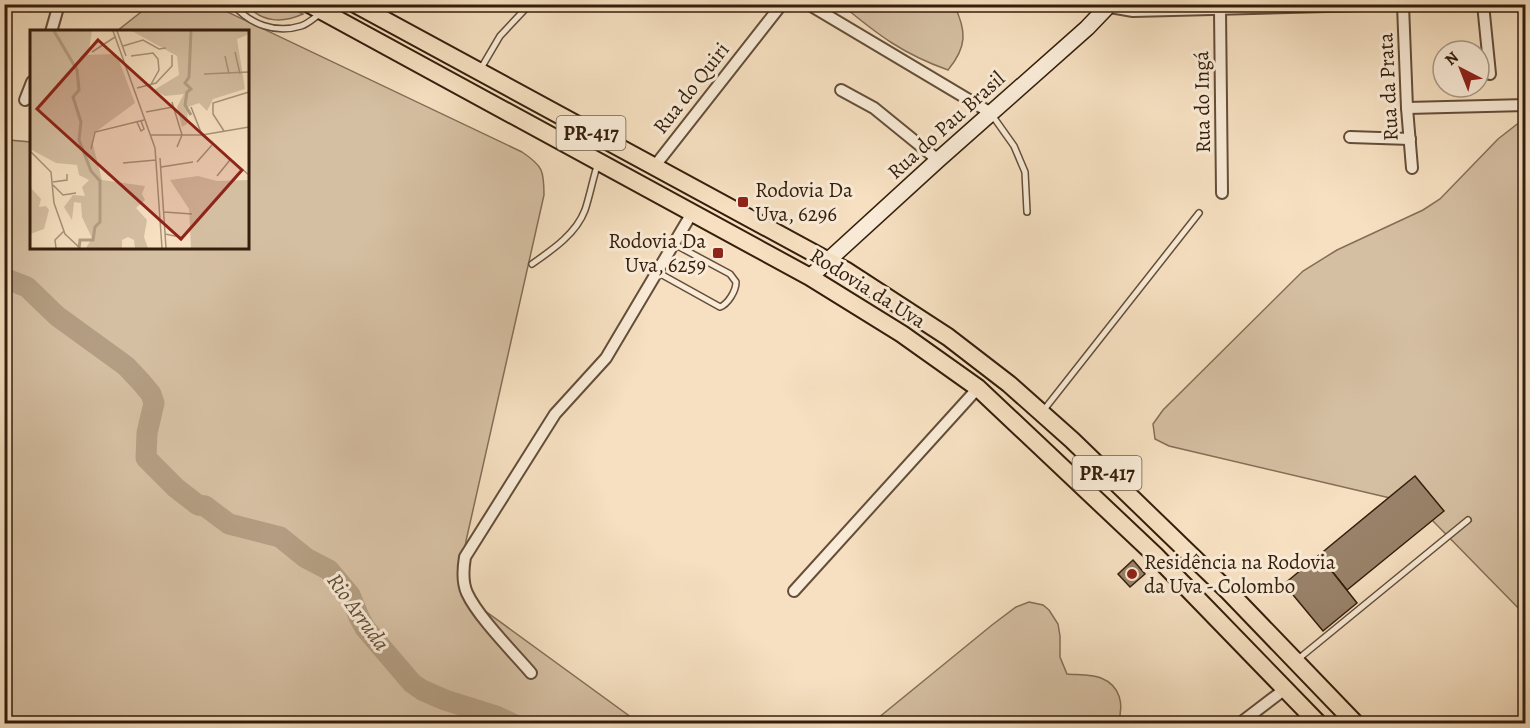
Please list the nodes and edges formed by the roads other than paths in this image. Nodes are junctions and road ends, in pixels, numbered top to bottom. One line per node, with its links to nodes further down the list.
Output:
1 (55, 4): 12 (street)
2 (233, 4): 10 (lane)
3 (355, 4): 14 (main road, Rodovia da Uva / PR-417)
4 (530, 4): 14 (lane)
5 (782, 4): 25 (street, Rua do Quiri)
6 (808, 4): 20 (street)
7 (1483, 4): 13 (street)
8 (1404, 5): 11 (street); 19 (street, Rua da Prata)
9 (1103, 6): 11 (street); 20 (street, Rua do Pau Brasil)
10 (320, 7): 24 (main road, Rodovia da Uva / PR-417)
11 (1220, 10): 27 (street, Rua do Ingá)
12 (52, 30)
13 (1486, 39)
14 (479, 72): 25 (main road, Rodovia da Uva / PR-417)
15 (30, 87): 17 (street)
16 (841, 90): 23 (street)
17 (25, 100)
18 (1526, 105): 19 (street)
19 (1407, 108): 22 (street, Rua da Prata)
20 (991, 113): 23 (street, Rua do Pau Brasil); 28 (lane)
21 (1350, 137): 22 (street)
22 (1410, 139): 26 (street, Rua da Prata)
23 (938, 160): 32 (street, Rua do Pau Brasil)
24 (598, 162): 29 (main road, Rodovia da Uva / PR-417); 33 (lane)
25 (654, 167): 32 (main road, Rodovia da Uva / PR-417)
26 (1412, 168)
27 (1222, 194)
28 (1027, 212)
29 (692, 213): 31 (street); 35 (main road, Rodovia da Uva / PR-417)
30 (1199, 213): 37 (lane)
31 (674, 244): 34 (street); 34 (lane)
32 (827, 261): 35 (street, Rua do Pau Brasil); 37 (main road, Rodovia da Uva / PR-417)
33 (532, 264)
34 (657, 272): 41 (street)
35 (810, 277): 36 (main road, Rodovia da Uva / PR-417)
36 (978, 388): 39 (street); 42 (main road, Rodovia da Uva / PR-417)
37 (1042, 412): 40 (main road, Rodovia da Uva / PR-417)
38 (1468, 520): 40 (lane)
39 (794, 591)
40 (1295, 661): 45 (main road, Rodovia da Uva / PR-417)
41 (531, 674)
42 (1285, 689): 43 (street); 44 (main road, Rodovia da Uva / PR-417)
43 (1239, 723)
44 (1319, 723)
45 (1356, 723)

